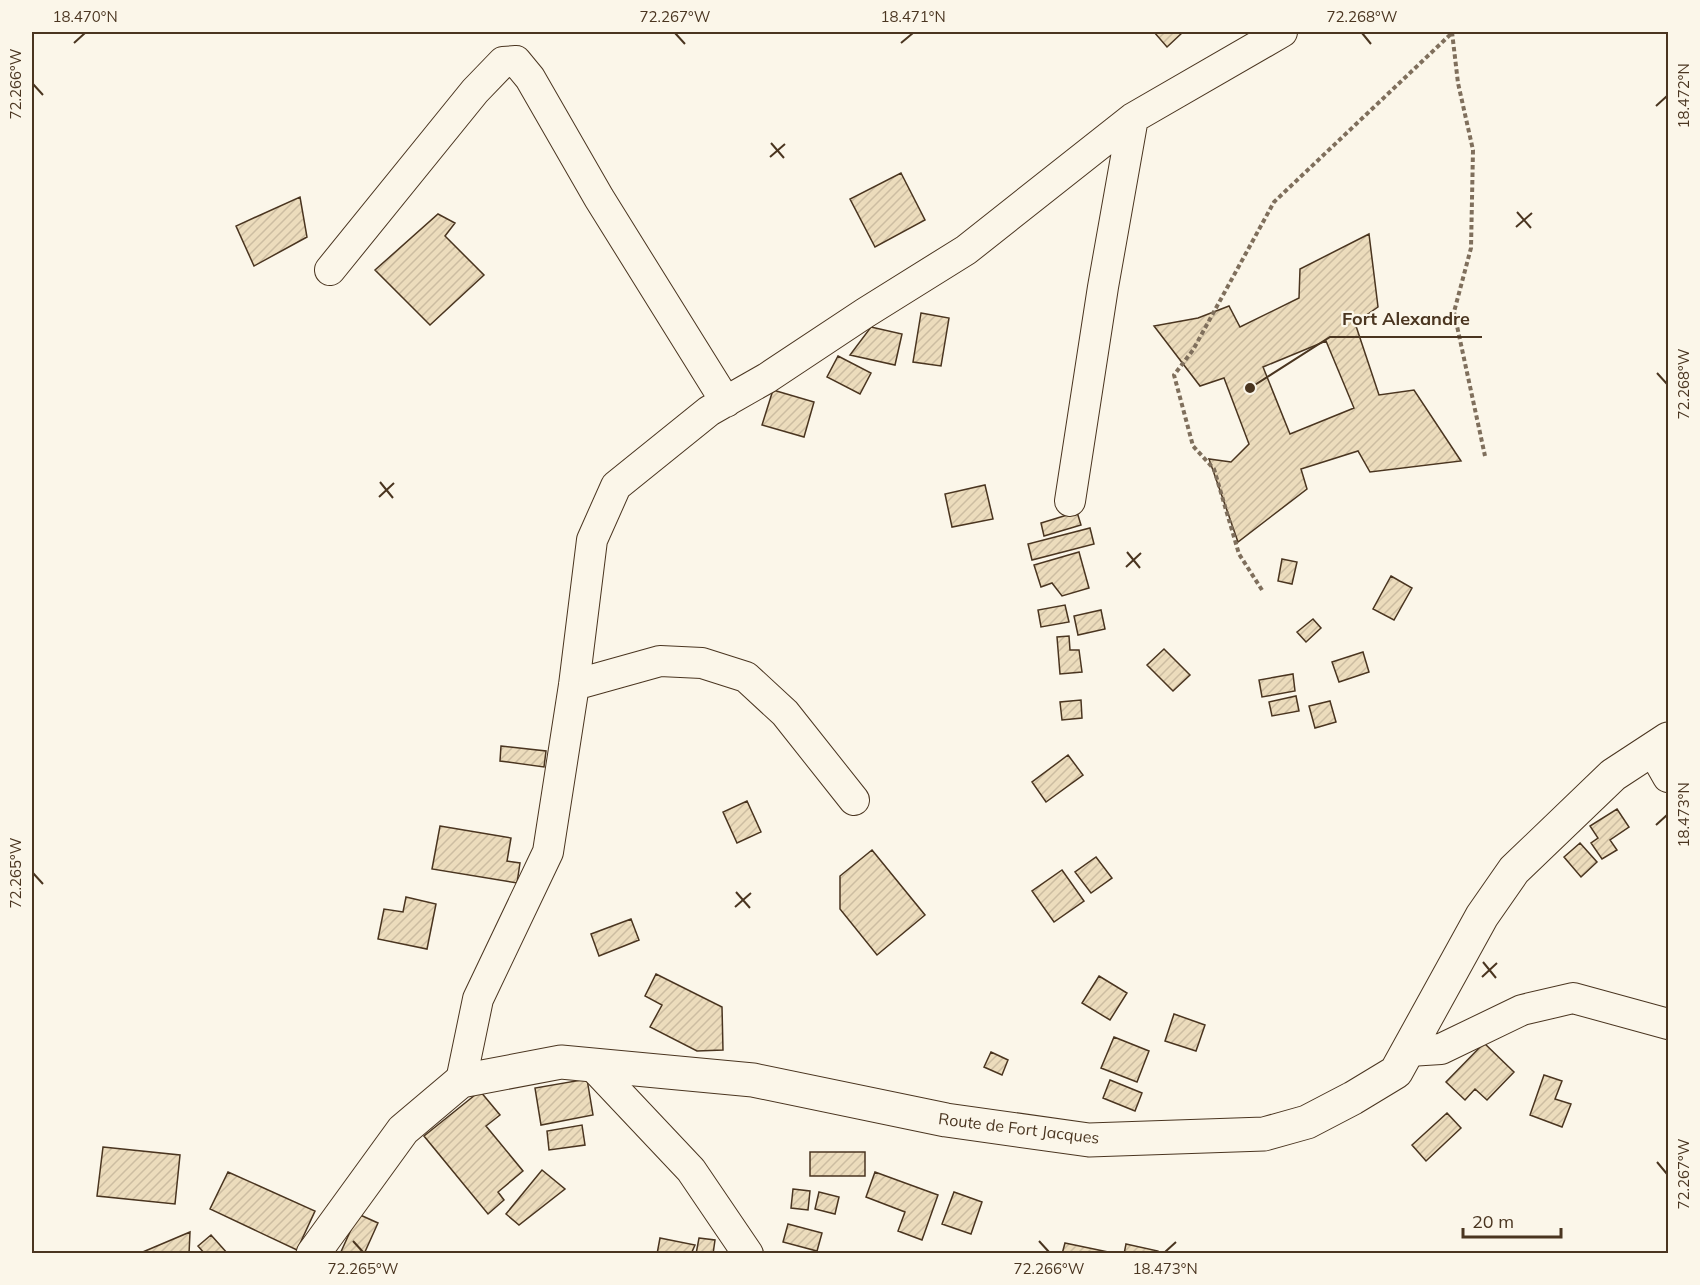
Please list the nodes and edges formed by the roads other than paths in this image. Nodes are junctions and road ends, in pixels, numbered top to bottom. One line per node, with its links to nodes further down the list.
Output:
1 (1282, 32): 2 (street)
2 (1133, 118): 4 (street); 5 (street)
3 (330, 270): 4 (street)
4 (726, 402): 6 (street)
5 (1070, 501)
6 (574, 685): 9 (street); 13 (street)
7 (1660, 744): 8 (street); 11 (street, Route de Fort Jacques)
8 (1668, 777)
9 (854, 800)
10 (1668, 1024): 11 (street)
11 (1409, 1051): 12 (street, Route de Fort Jacques)
12 (591, 1064): 13 (street, Route de Fort Jacques); 15 (street)
13 (461, 1081): 14 (street, Route de Fort Jacques)
14 (313, 1254)
15 (748, 1254)

